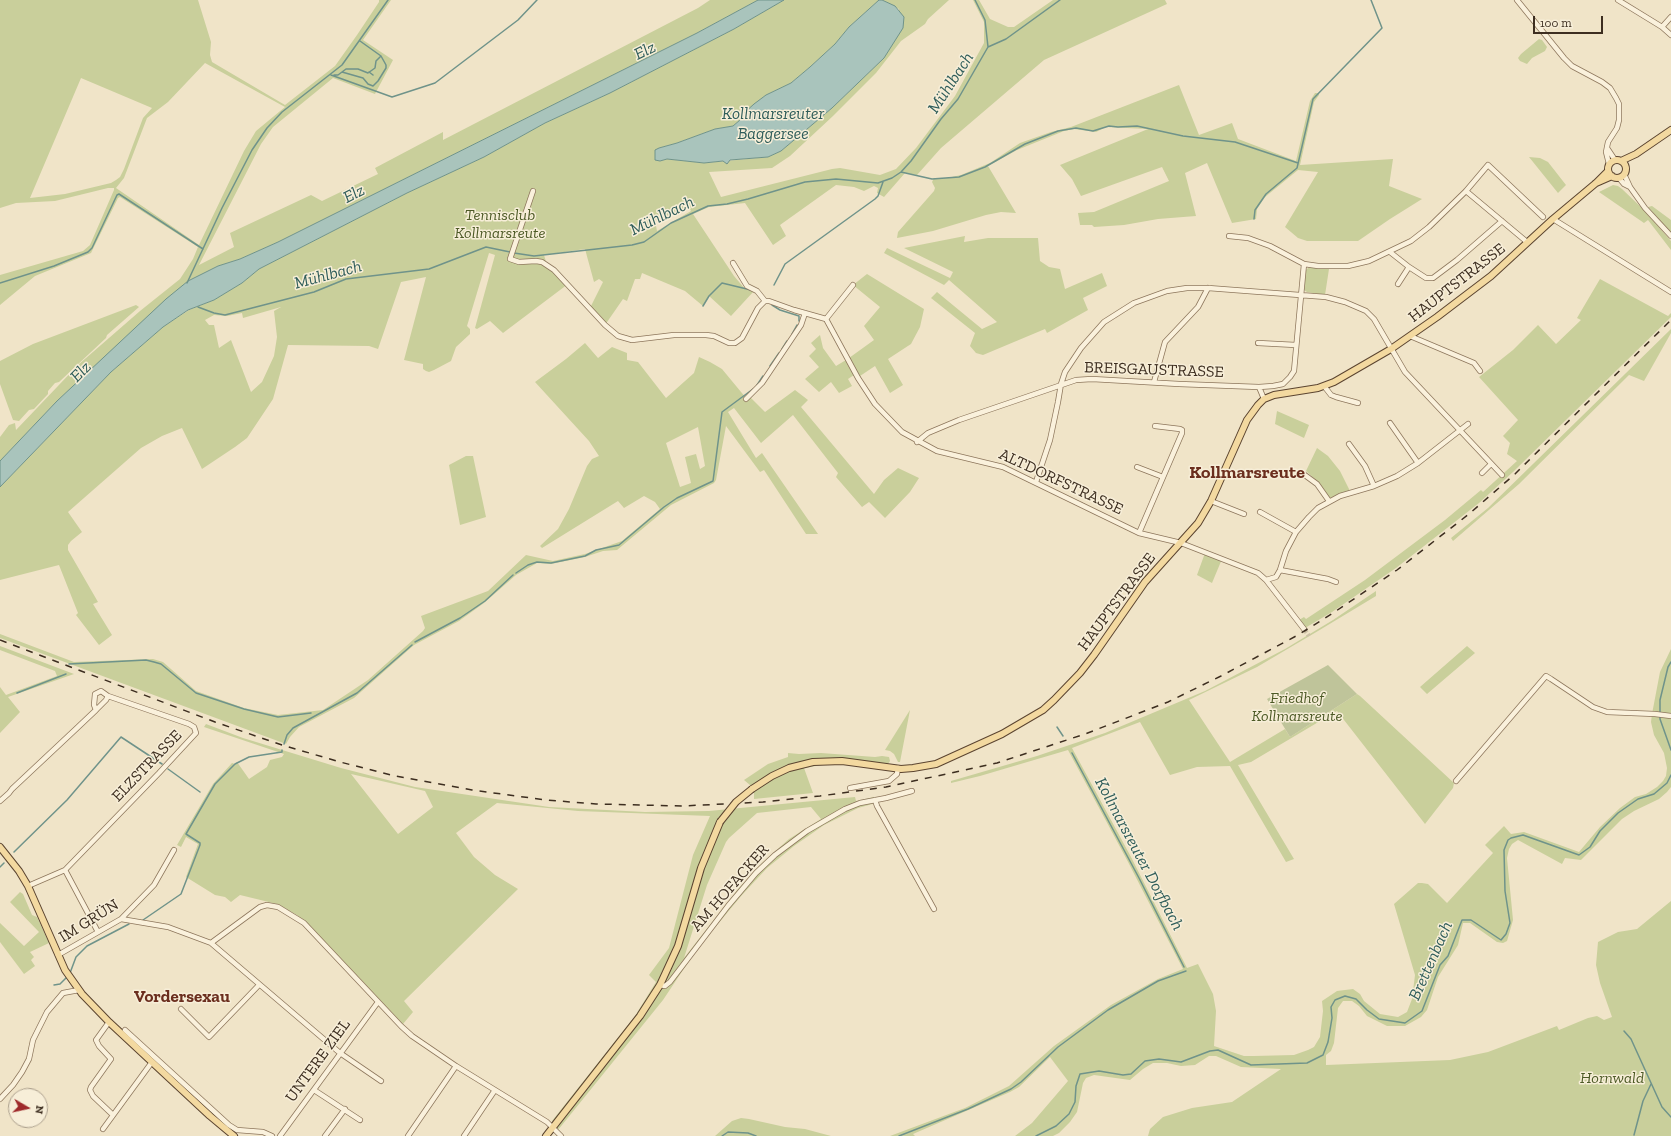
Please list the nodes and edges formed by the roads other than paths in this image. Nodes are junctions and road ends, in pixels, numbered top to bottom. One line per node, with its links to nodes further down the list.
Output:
1 (1517, 0): 8 (street)
2 (1618, 0): 4 (street)
3 (1671, 16): 4 (street)
4 (1662, 27): 5 (street)
5 (1671, 35)
6 (1671, 130): 7 (main road)
7 (1636, 154): 8 (main road); 9 (main road)
8 (1613, 166): 9 (main road); 10 (main road); 14 (main road, HAUPTSTRASSE)
9 (1626, 166): 10 (main road)
10 (1621, 176): 17 (street)
11 (532, 191): 28 (street)
12 (1466, 191): 13 (street); 15 (street); 19 (street)
13 (1543, 217)
14 (1553, 219): 18 (main road, HAUPTSTRASSE); 26 (street)
15 (1502, 221): 18 (street); 22 (street)
16 (1229, 236): 21 (street)
17 (1671, 236)
18 (1527, 242): 31 (main road, HAUPTSTRASSE)
19 (1390, 252): 21 (street); 22 (street)
20 (733, 262): 28 (street)
21 (1304, 264): 27 (street)
22 (1409, 267): 23 (street)
23 (1398, 284)
24 (853, 285): 30 (street)
25 (1208, 288): 27 (street); 36 (street); 37 (street)
26 (1671, 292)
27 (1301, 295): 33 (street); 34 (street)
28 (765, 301): 29 (street)
29 (805, 313): 30 (street); 42 (street)
30 (826, 319): 49 (street, ALTDORFSTRASSE)
31 (1410, 336): 34 (main road, HAUPTSTRASSE); 35 (street)
32 (1258, 343): 33 (street)
33 (1296, 345): 38 (street)
34 (1391, 349): 39 (main road, HAUPTSTRASSE); 48 (street)
35 (1480, 371)
36 (1154, 382): 37 (street, BREISGAUSTRASSE); 40 (street, BREISGAUSTRASSE)
37 (1061, 384): 49 (street, BREISGAUSTRASSE); 58 (street)
38 (1283, 384): 40 (street, BREISGAUSTRASSE); 41 (street)
39 (1324, 386): 41 (main road, HAUPTSTRASSE); 44 (street)
40 (1259, 387): 43 (street)
41 (1285, 392): 43 (main road, HAUPTSTRASSE)
42 (746, 399)
43 (1264, 399): 60 (main road, HAUPTSTRASSE)
44 (1358, 403)
45 (1390, 423): 51 (street)
46 (1468, 424): 48 (street)
47 (1155, 426): 57 (street)
48 (1460, 430): 51 (street); 52 (street)
49 (917, 442): 58 (street, ALTDORFSTRASSE)
50 (1349, 444): 59 (street)
51 (1418, 463): 59 (street)
52 (1491, 464): 55 (street); 56 (street)
53 (1137, 467): 57 (street)
54 (1302, 473): 61 (street)
55 (1482, 473)
56 (1502, 475)
57 (1164, 477): 65 (street)
58 (1036, 482): 65 (street, ALTDORFSTRASSE)
59 (1374, 486): 61 (street)
60 (1211, 501): 63 (street); 66 (main road, HAUPTSTRASSE)
61 (1329, 501): 64 (street)
62 (1260, 512): 64 (street)
63 (1244, 514)
64 (1296, 532): 67 (street)
65 (1139, 533): 66 (street, ALTDORFSTRASSE)
66 (1181, 543): 68 (street, ALTDORFSTRASSE); 74 (main road, HAUPTSTRASSE)
67 (1280, 570): 68 (street); 69 (street)
68 (1266, 580): 70 (street)
69 (1336, 582)
70 (1304, 629)
71 (108, 696): 72 (street); 72 (street); 82 (street, ELZSTRASSE)
72 (96, 710): 79 (street)
73 (1671, 716): 75 (street)
74 (898, 768): 76 (street); 90 (main road, HAUPTSTRASSE, bridge)
75 (1456, 781)
76 (850, 788)
77 (912, 791): 78 (street, AM HOFACKER)
78 (875, 800): 84 (street); 90 (street, AM HOFACKER)
79 (0, 801)
80 (0, 847): 83 (main road)
81 (174, 850): 85 (street, IM GRÜN)
82 (65, 870): 83 (street, ELZSTRASSE); 86 (street)
83 (28, 886): 88 (main road)
84 (934, 909)
85 (121, 919): 86 (street, IM GRÜN); 87 (street)
86 (98, 932): 88 (street, IM GRÜN)
87 (211, 943): 89 (street); 92 (street)
88 (58, 955): 91 (main road)
89 (259, 985): 93 (street); 97 (street)
90 (660, 985): 107 (main road, HAUPTSTRASSE)
91 (79, 990): 94 (main road); 103 (street)
92 (378, 1002): 97 (street, UNTERE ZIEL); 99 (street)
93 (180, 1009)
94 (108, 1022): 96 (main road); 105 (street)
95 (125, 1030): 96 (street)
96 (137, 1044): 98 (main road); 110 (street)
97 (340, 1053): 100 (street); 101 (street, UNTERE ZIEL)
98 (152, 1062): 105 (street); 109 (main road)
99 (456, 1066): 102 (street); 113 (street)
100 (381, 1081)
101 (314, 1090): 104 (street); 111 (street, UNTERE ZIEL)
102 (495, 1090): 107 (street); 114 (street)
103 (0, 1099)
104 (345, 1109): 106 (street); 112 (street)
105 (114, 1114): 108 (street)
106 (360, 1120)
107 (552, 1127): 115 (main road, HAUPTSTRASSE); 116 (street)
108 (103, 1129)
109 (234, 1136)
110 (272, 1136)
111 (280, 1136)
112 (325, 1136)
113 (408, 1136)
114 (464, 1136)
115 (546, 1136)
116 (561, 1136)

